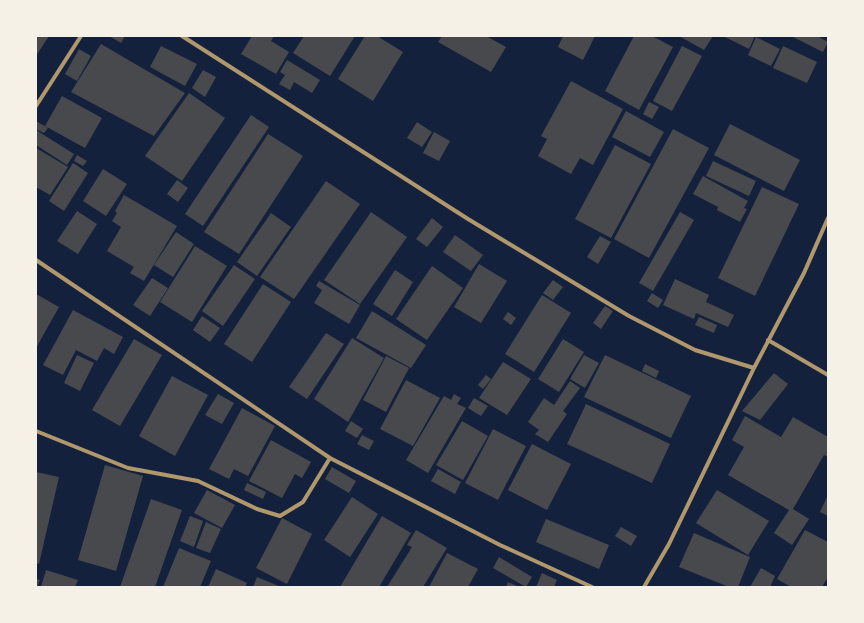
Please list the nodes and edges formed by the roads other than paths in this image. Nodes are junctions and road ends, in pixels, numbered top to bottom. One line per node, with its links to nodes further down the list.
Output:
1 (82, 36): 3 (street)
2 (182, 36): 7 (street)
3 (36, 106)
4 (828, 218): 6 (street)
5 (36, 260): 10 (street)
6 (768, 340): 7 (street); 8 (street)
7 (754, 368): 12 (street)
8 (828, 375)
9 (36, 431): 10 (street)
10 (330, 458): 11 (street)
11 (592, 587)
12 (644, 587)

